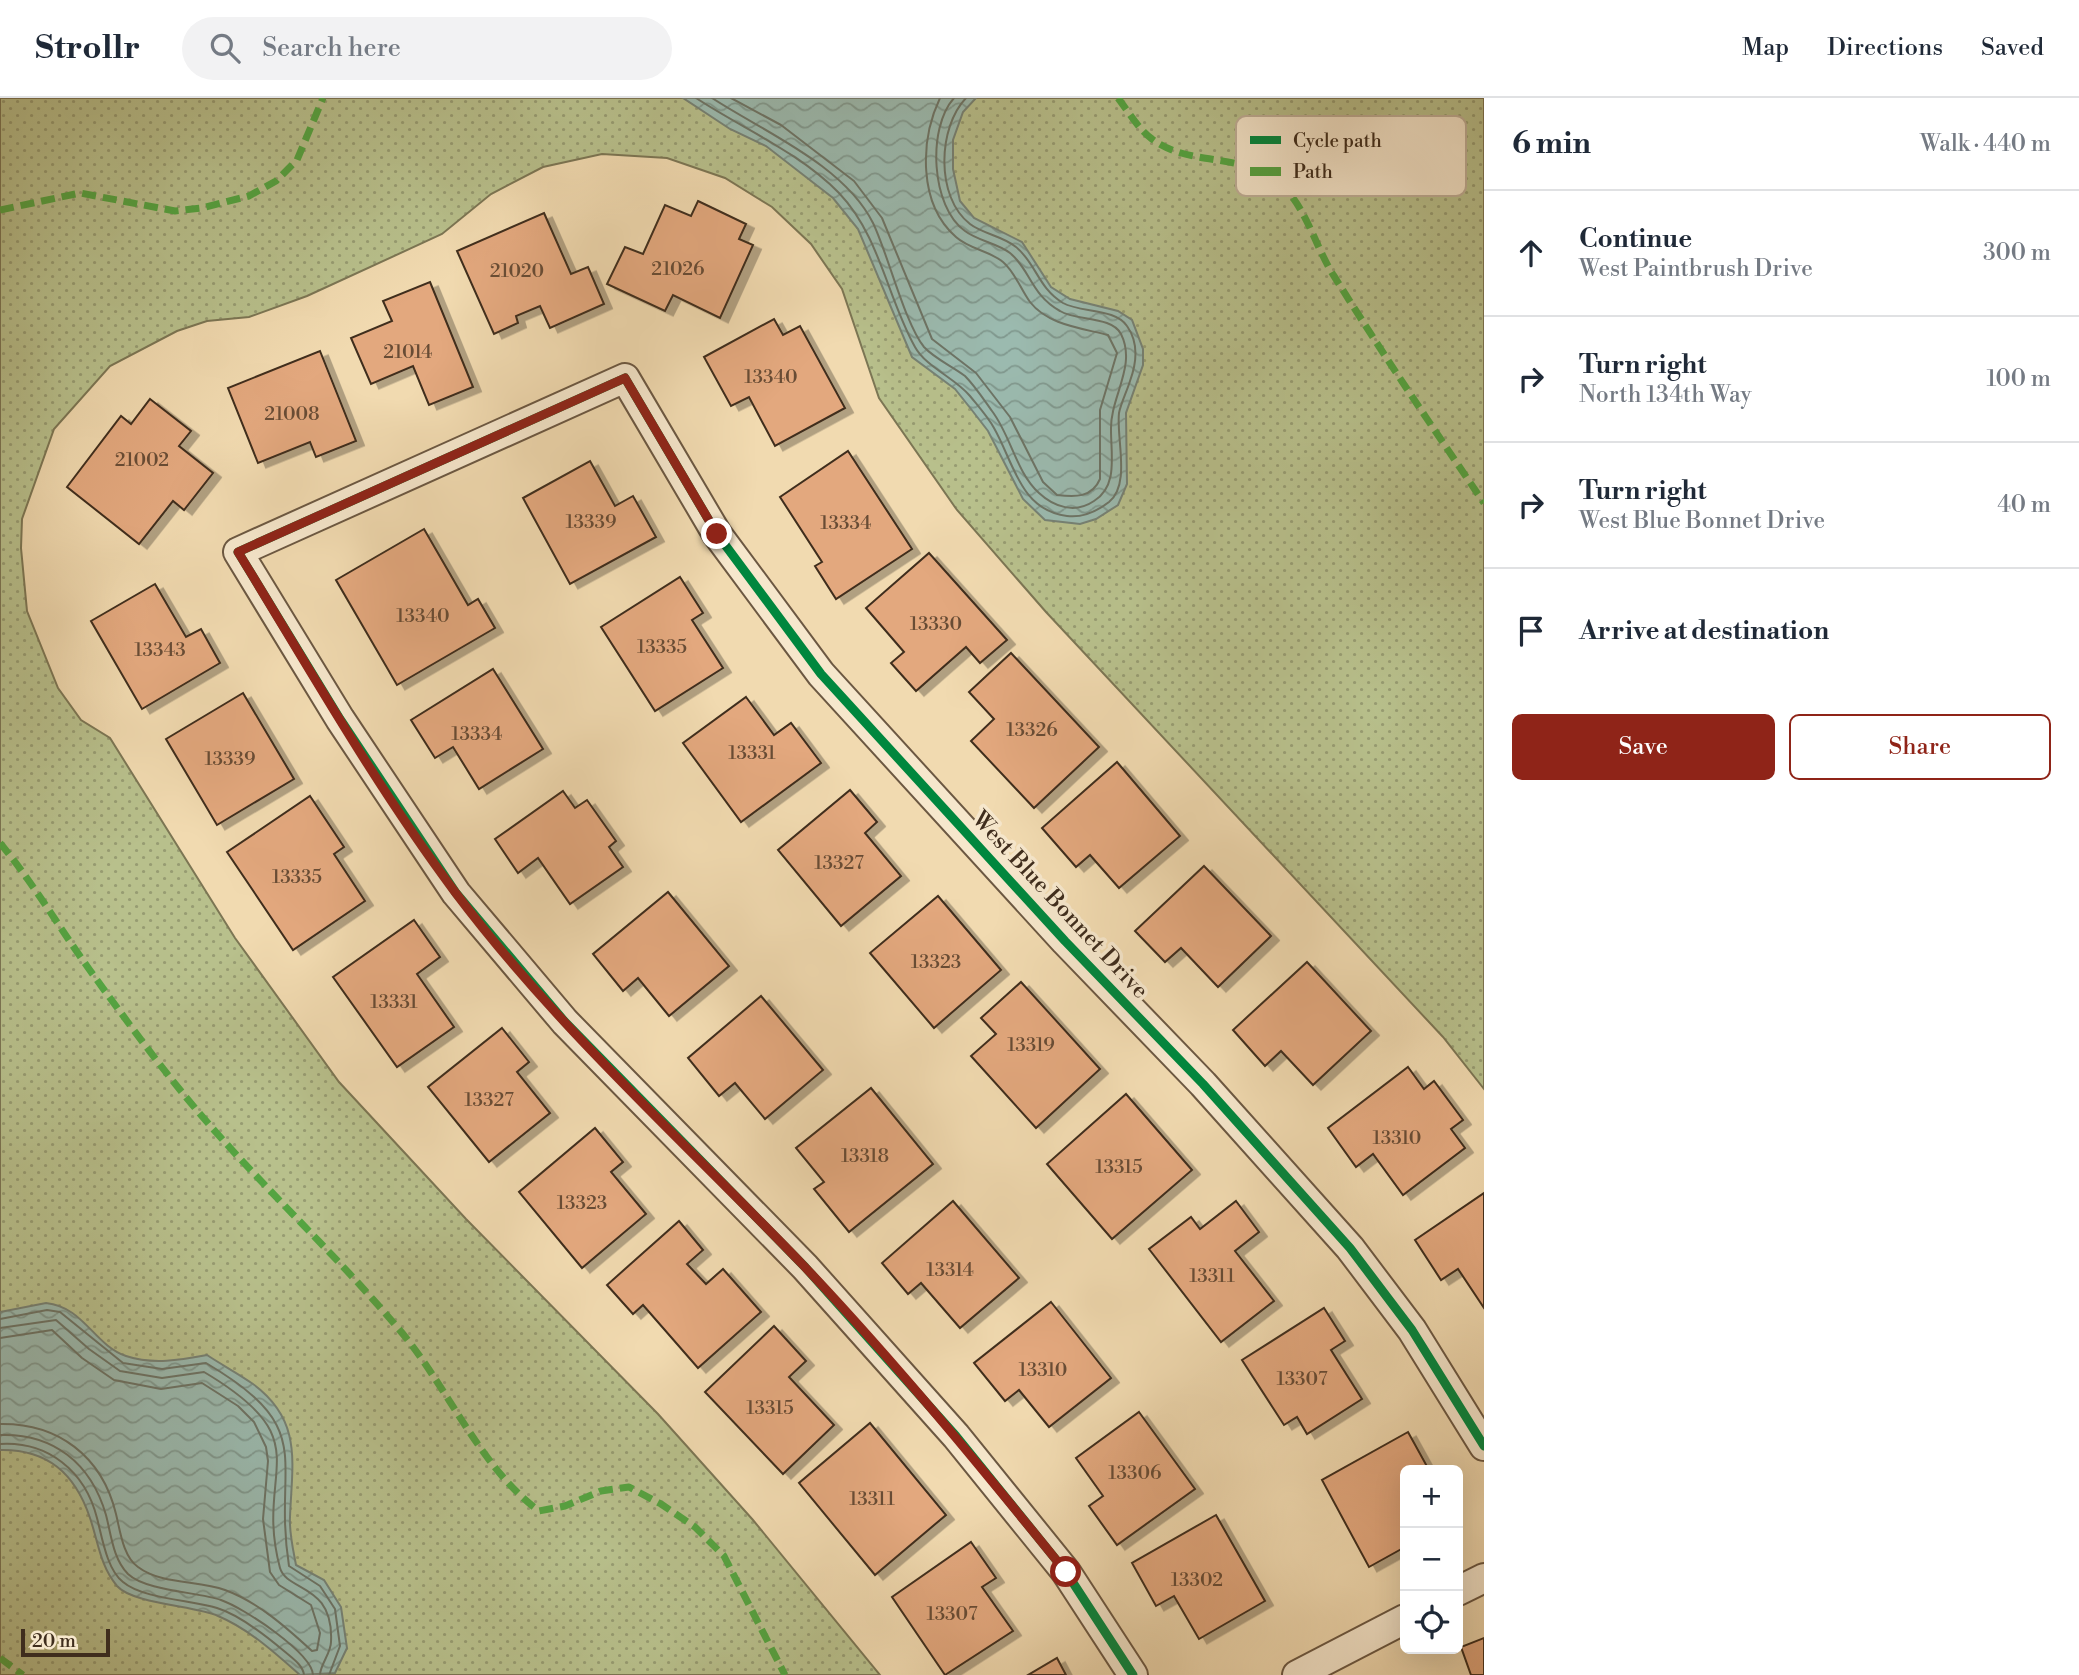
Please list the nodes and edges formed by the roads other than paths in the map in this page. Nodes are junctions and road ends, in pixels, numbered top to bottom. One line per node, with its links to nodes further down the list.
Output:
1 (1484, 1446): 5 (street, West Blue Bonnet Drive)
2 (1484, 1578): 3 (street)
3 (1463, 1588)
4 (1400, 1622): 6 (street)
5 (1133, 1675)
6 (1297, 1675)

